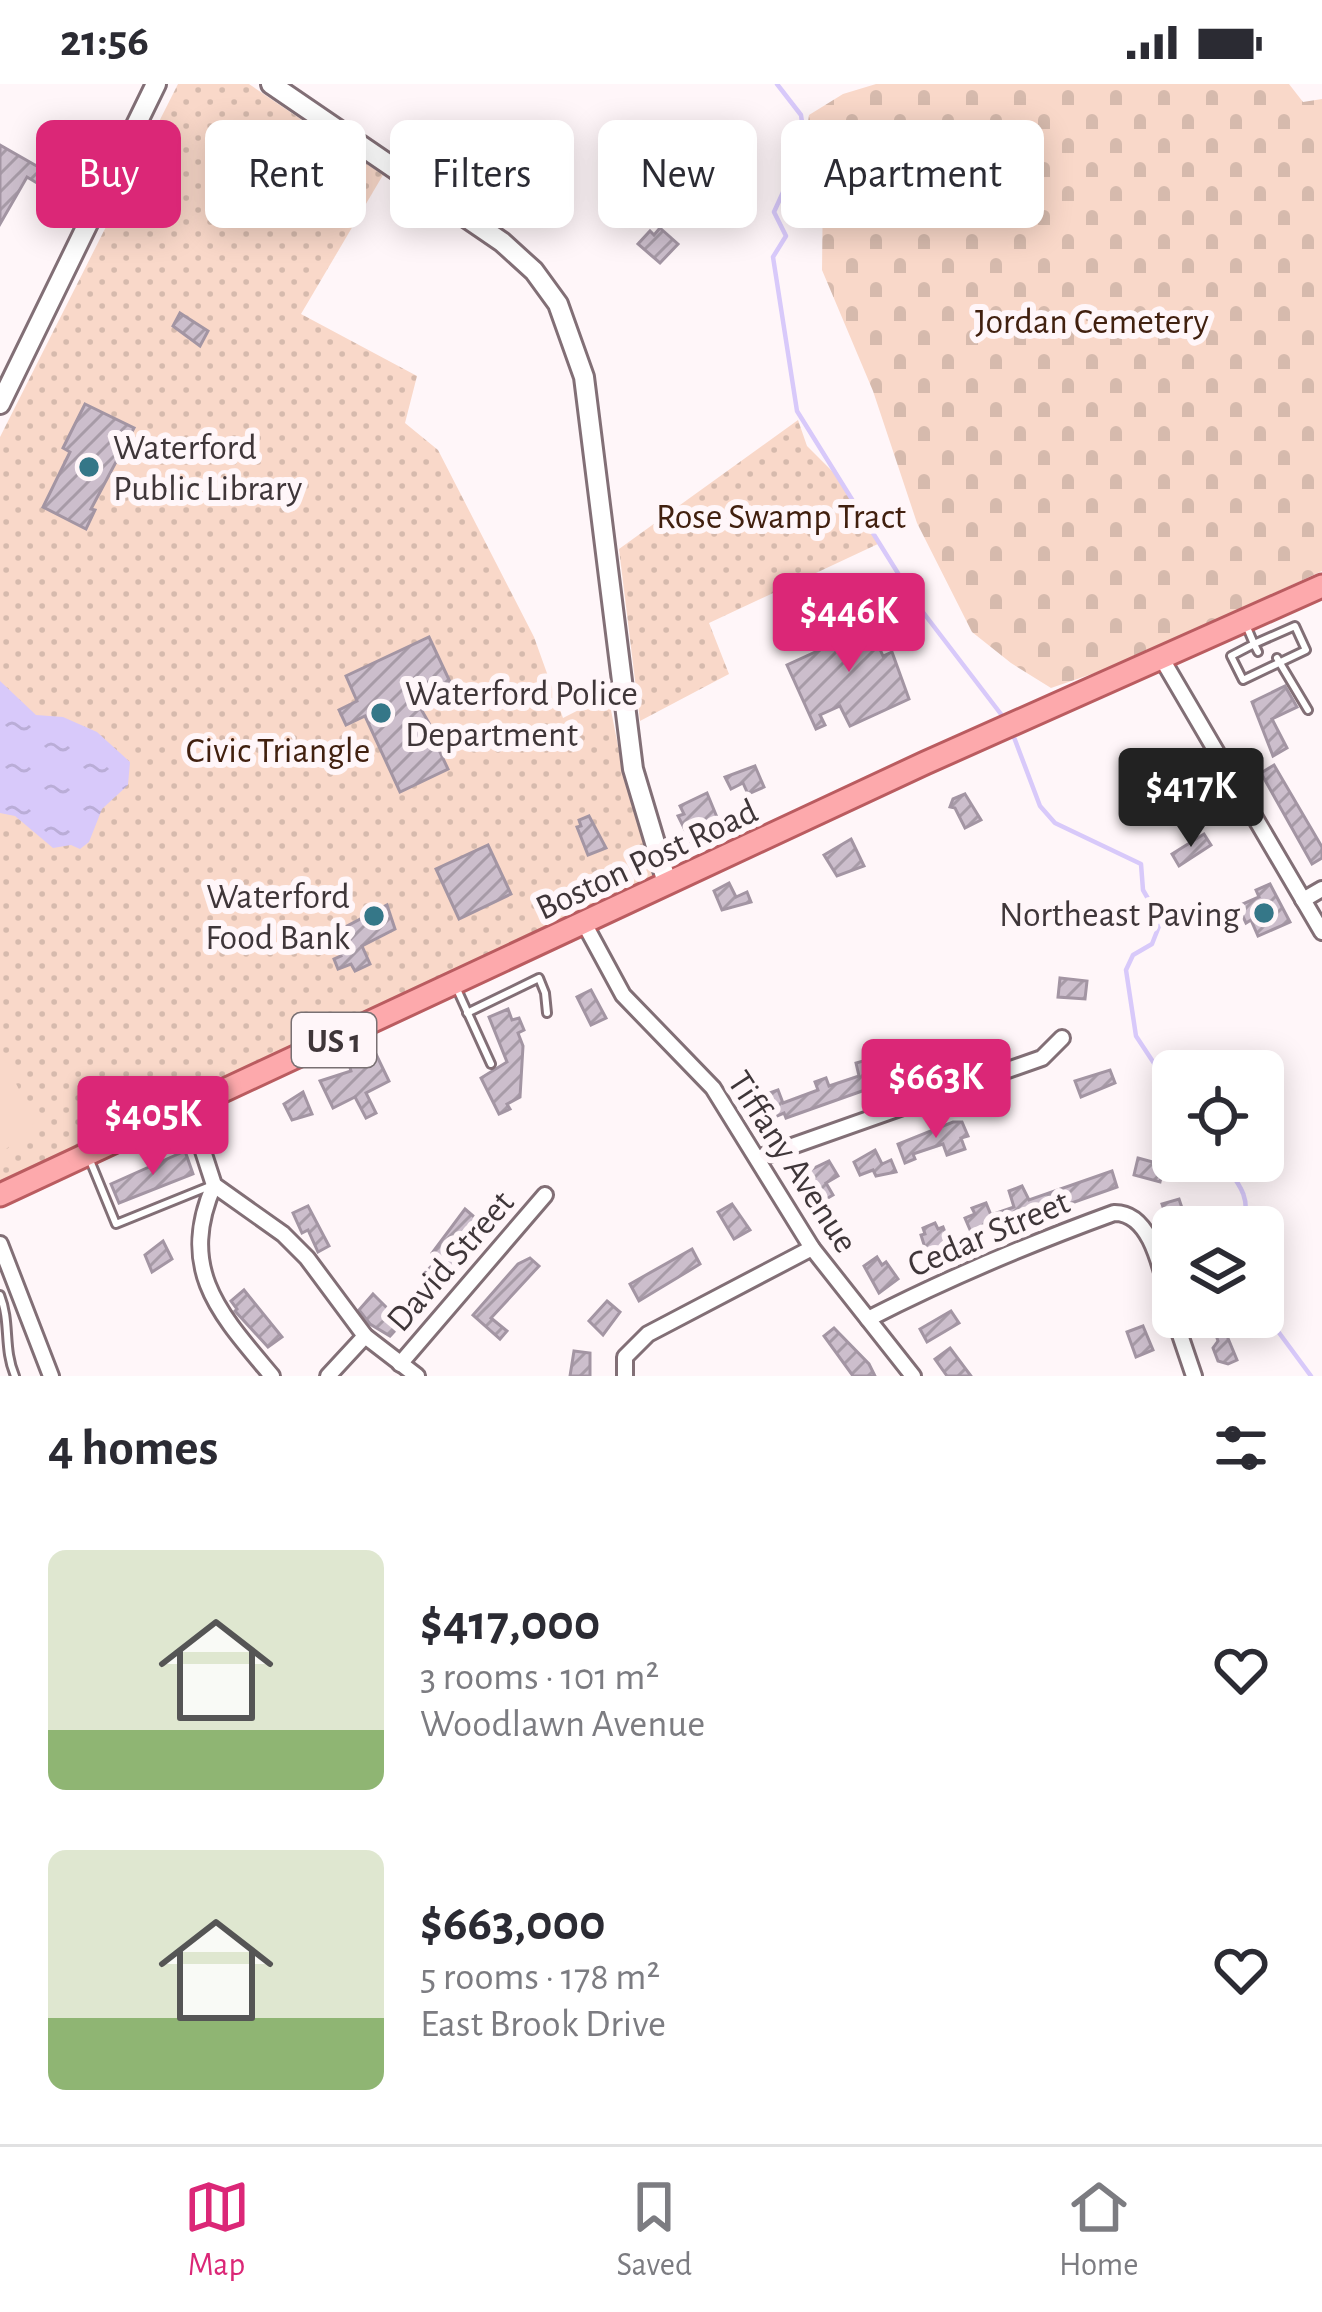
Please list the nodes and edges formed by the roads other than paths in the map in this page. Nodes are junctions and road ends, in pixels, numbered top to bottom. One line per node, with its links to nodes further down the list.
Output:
1 (156, 84): 3 (street)
2 (271, 84): 10 (street)
3 (0, 404)
4 (1321, 587): 5 (main road, Boston Post Road / US 1)
5 (1244, 622): 6 (lane); 7 (main road, Boston Post Road / US 1)
6 (1256, 648): 8 (lane); 8 (lane)
7 (1162, 659): 10 (main road, Boston Post Road / US 1); 12 (street)
8 (1279, 660): 9 (lane)
9 (1309, 710)
10 (668, 883): 13 (main road, Boston Post Road / US 1)
11 (1322, 889): 12 (street)
12 (1303, 900): 14 (street)
13 (584, 923): 15 (main road, Boston Post Road / US 1); 22 (street, Tiffany Avenue)
14 (1322, 932)
15 (454, 984): 16 (lane); 20 (main road, Boston Post Road / US 1)
16 (466, 1012): 17 (lane); 19 (lane)
17 (547, 1013)
18 (1062, 1038): 22 (street)
19 (491, 1064)
20 (189, 1108): 21 (main road, Boston Post Road / US 1); 23 (street)
21 (88, 1154): 23 (lane); 24 (main road, Boston Post Road / US 1)
22 (758, 1158): 27 (street, Tiffany Avenue)
23 (214, 1184): 31 (street); 37 (street)
24 (0, 1195)
25 (544, 1195): 34 (street, David Street)
26 (0, 1244): 36 (street)
27 (812, 1248): 30 (street, Tiffany Avenue); 40 (street)
28 (1152, 1248): 30 (street, Cedar Street)
29 (0, 1295): 33 (lane)
30 (868, 1319): 41 (street, Tiffany Avenue)
31 (365, 1336): 34 (street); 38 (street)
32 (1181, 1338): 42 (street)
33 (3, 1342): 35 (lane)
34 (400, 1364): 39 (street)
35 (15, 1376)
36 (52, 1376)
37 (272, 1376)
38 (328, 1376)
39 (417, 1376)
40 (625, 1376)
41 (913, 1376)
42 (1193, 1376)

